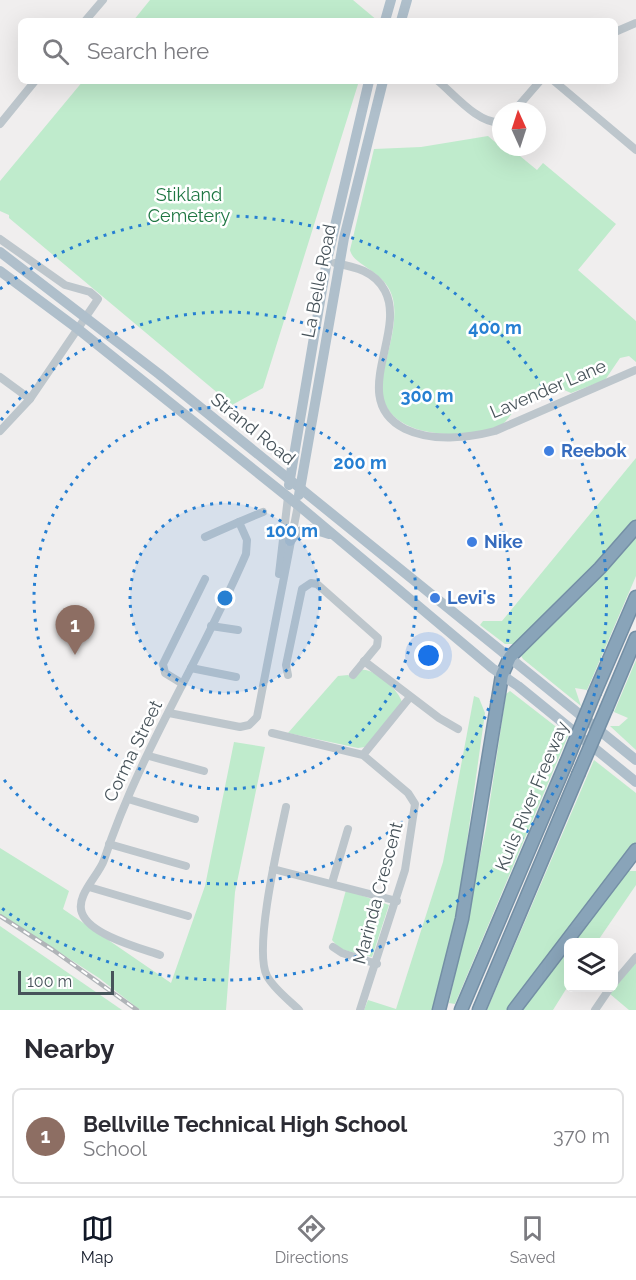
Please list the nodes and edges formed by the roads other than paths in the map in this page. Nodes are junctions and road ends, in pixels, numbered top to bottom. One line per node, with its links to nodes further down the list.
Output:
1 (103, 0): 4 (street)
2 (392, 0): 5 (main road)
3 (407, 0): 6 (main road)
4 (88, 18)
5 (386, 18)
6 (402, 18)
7 (636, 23): 8 (street)
8 (618, 31)
9 (33, 84): 17 (street)
10 (368, 84): 21 (main road, La Belle Road)
11 (442, 84): 16 (street)
12 (537, 84): 15 (street)
13 (558, 84): 18 (street)
14 (381, 86): 22 (main road, La Belle Road)
15 (522, 102)
16 (492, 122)
17 (0, 124)
18 (636, 150)
19 (0, 240): 24 (street)
20 (0, 252): 24 (main road, Strand Road)
21 (327, 261): 22 (street, Lavender Lane); 30 (main road, La Belle Road)
22 (339, 263): 26 (street, Lavender Lane); 31 (main road, La Belle Road)
23 (0, 271): 25 (main road, Strand Road)
24 (86, 316): 25 (street); 30 (main road, Strand Road)
25 (78, 329): 28 (street); 32 (main road, Strand Road)
26 (636, 370)
27 (0, 377): 28 (street)
28 (30, 399): 29 (street)
29 (0, 431)
30 (290, 480): 31 (main road, Strand Road); 32 (main road, La Belle Road)
31 (300, 489): 33 (main road, La Belle Road); 46 (main road, Strand Road)
32 (288, 497): 33 (main road, Strand Road); 41 (street)
33 (298, 505): 37 (main road, Strand Road); 39 (street)
34 (263, 512): 35 (street)
35 (239, 522): 38 (street); 43 (street, Corma Street)
36 (636, 527): 46 (highway)
37 (332, 534): 39 (main road); 51 (main road, Strand Road)
38 (205, 537)
39 (290, 541): 41 (street)
40 (205, 579): 53 (street)
41 (279, 596): 55 (street)
42 (636, 597): 84 (highway, Kuils River Freeway, bridge)
43 (211, 626): 44 (street); 48 (street, Corma Street)
44 (238, 630)
45 (636, 638): 85 (highway, Kuils River Freeway, bridge)
46 (510, 657): 51 (highway); 60 (main road, Strand Road)
47 (364, 661): 49 (street); 50 (street); 54 (street)
48 (191, 668): 52 (street); 53 (street, Corma Street)
49 (288, 675)
50 (353, 675)
51 (502, 675): 62 (main road, Strand Road); 83 (highway)
52 (236, 677)
53 (183, 684): 55 (street, Corma Street)
54 (410, 697): 56 (street); 58 (street)
55 (170, 712): 59 (street, Corma Street)
56 (458, 729)
57 (272, 734): 58 (street, Marinda Crescent)
58 (363, 755): 73 (street, Marinda Crescent)
59 (149, 756): 61 (street); 63 (street, Corma Street)
60 (636, 760)
61 (204, 771)
62 (636, 782)
63 (128, 799): 65 (street); 67 (street, Corma Street)
64 (286, 807): 70 (street)
65 (195, 819)
66 (348, 829): 71 (street)
67 (110, 844): 69 (street); 72 (street, Corma Street)
68 (636, 850): 86 (highway)
69 (186, 866)
70 (273, 869): 71 (street); 81 (street)
71 (332, 883): 73 (street)
72 (89, 887): 74 (street); 76 (street, Corma Street)
73 (396, 901): 78 (street, Marinda Crescent)
74 (188, 916)
75 (333, 947): 78 (street)
76 (160, 955)
77 (636, 957): 79 (street)
78 (377, 964): 82 (street, Marinda Crescent)
79 (618, 979)
80 (607, 992): 87 (street)
81 (299, 1010)
82 (360, 1010)
83 (439, 1010)
84 (461, 1010)
85 (479, 1010)
86 (514, 1010)
87 (595, 1010)

